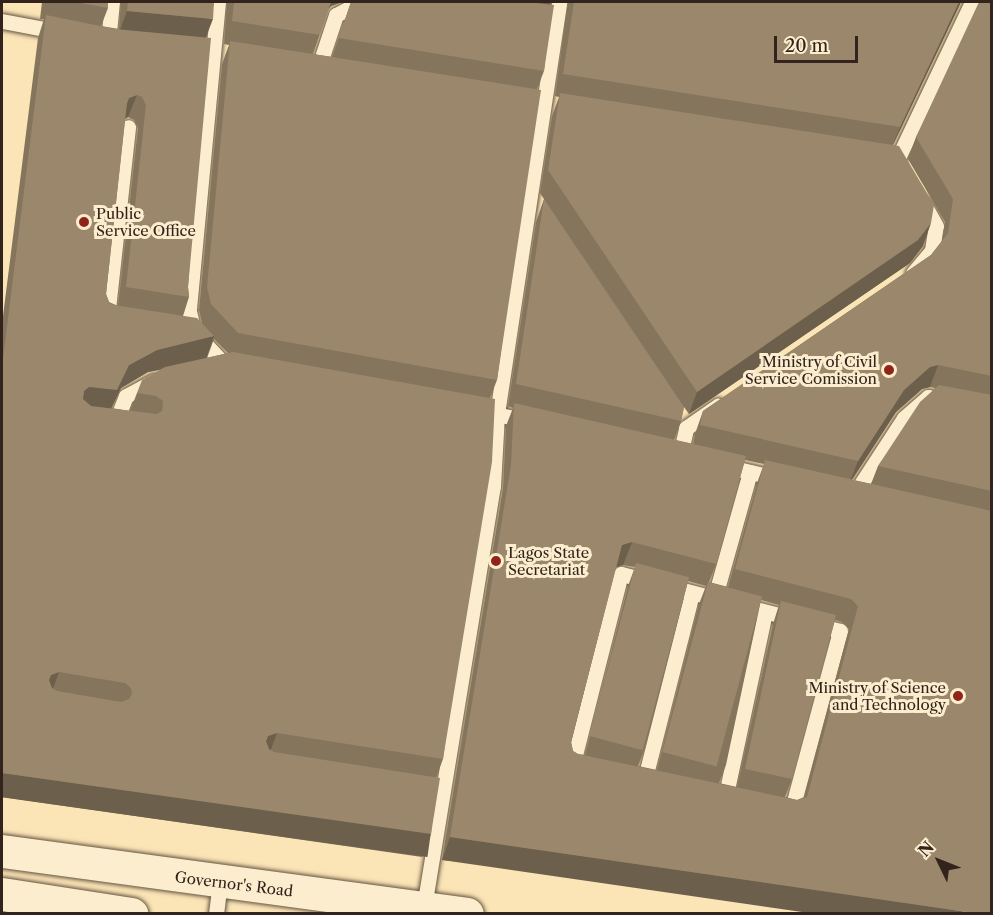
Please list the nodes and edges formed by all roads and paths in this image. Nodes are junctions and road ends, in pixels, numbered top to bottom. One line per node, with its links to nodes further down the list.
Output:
1 (112, 2): 8 (lane)
2 (218, 2): 9 (lane)
3 (360, 2): 11 (lane)
4 (559, 2): 15 (lane)
5 (972, 2): 13 (lane)
6 (2, 21): 7 (lane)
7 (74, 34)
8 (108, 41)
9 (205, 52): 10 (lane); 19 (lane)
10 (232, 56)
11 (318, 69)
12 (128, 127): 18 (lane)
13 (895, 162)
14 (914, 188): 17 (lane)
15 (529, 194): 16 (lane); 26 (lane)
16 (542, 214)
17 (898, 283)
18 (128, 322)
19 (225, 365): 20 (lane); 21 (lane)
20 (243, 368)
21 (205, 369)
22 (164, 379): 28 (lane)
23 (734, 395): 31 (lane)
24 (949, 402): 35 (lane)
25 (463, 408): 26 (lane)
26 (497, 414): 29 (lane); 44 (lane)
27 (94, 420): 28 (lane)
28 (115, 423): 30 (lane)
29 (543, 424)
30 (135, 427)
31 (680, 455)
32 (716, 464): 33 (lane)
33 (750, 472): 34 (lane); 37 (lane)
34 (796, 483)
35 (853, 496)
36 (692, 594): 37 (lane); 39 (lane); 39 (lane)
37 (714, 600): 38 (lane)
38 (765, 613): 40 (lane); 40 (lane)
39 (644, 782): 40 (lane)
40 (725, 799)
41 (2, 851): 43 (street, Governor's Road)
42 (2, 894): 45 (street)
43 (218, 898): 44 (street, Governor's Road)
44 (424, 908): 46 (street, Governor's Road)
45 (131, 914)
46 (467, 914)

